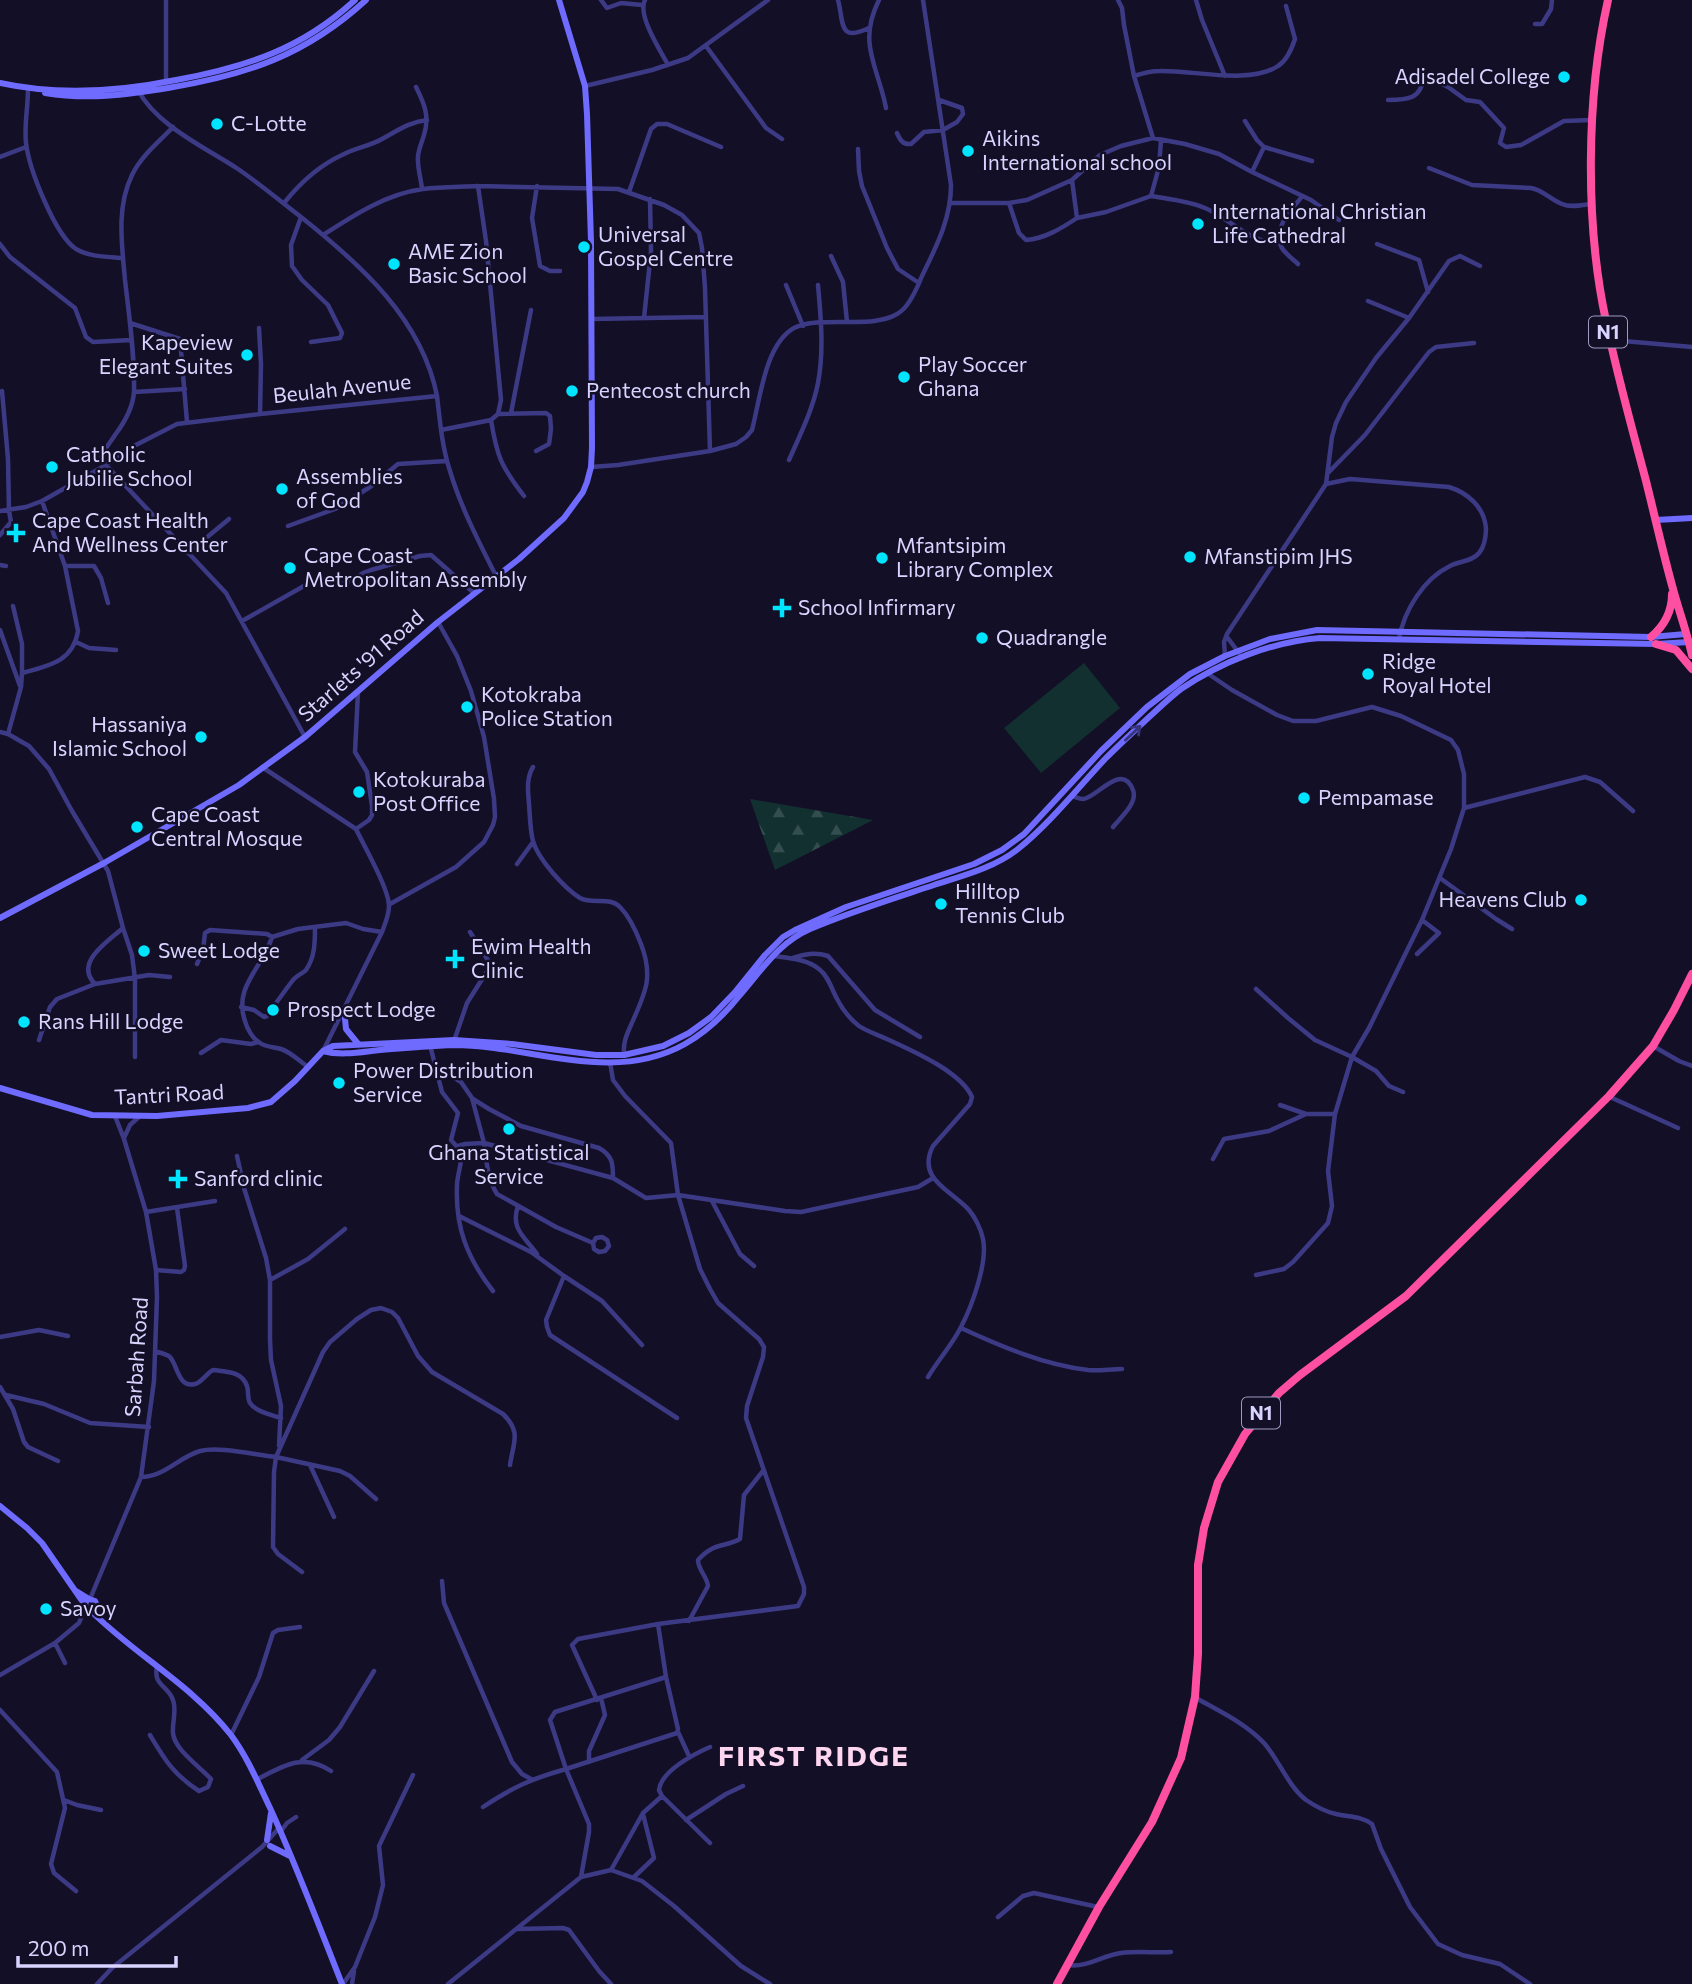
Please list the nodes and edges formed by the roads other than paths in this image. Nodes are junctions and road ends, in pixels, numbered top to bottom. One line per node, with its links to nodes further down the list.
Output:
1 (166, 0): 22 (street)
2 (355, 0): 22 (street)
3 (366, 0): 27 (street)
4 (559, 0): 24 (street, Starlets '91 Road)
5 (601, 0): 14 (street)
6 (768, 0): 18 (street)
7 (838, 0): 17 (street)
8 (879, 0): 17 (street)
9 (1118, 0): 20 (street)
10 (1196, 0): 21 (street)
11 (1552, 0): 16 (street)
12 (1608, 0): 32 (highway, N1)
13 (921, 1): 28 (street)
14 (643, 2): 19 (street)
15 (1286, 6): 21 (street)
16 (1535, 24)
17 (869, 28): 30 (street)
18 (706, 46): 19 (street); 38 (street)
19 (668, 65): 24 (street)
20 (1134, 76): 21 (street); 37 (street)
21 (1225, 76)
22 (166, 82): 27 (street)
23 (0, 83): 26 (street)
24 (584, 86): 51 (street, Starlets '91 Road)
25 (416, 87): 31 (street)
26 (30, 89): 27 (street); 40 (street)
27 (139, 91): 34 (street, Beulah Avenue)
28 (939, 100): 35 (street); 35 (street)
29 (1388, 100): 32 (street)
30 (886, 108)
31 (427, 120): 52 (street); 57 (street)
32 (1593, 120): 60 (highway, N1)
33 (1245, 121): 42 (street)
34 (173, 127): 57 (street, Beulah Avenue); 69 (street)
35 (943, 130): 36 (street); 58 (street)
36 (897, 134)
37 (1153, 138): 39 (street); 48 (street)
38 (782, 139)
39 (1161, 139): 47 (street); 54 (street)
40 (26, 147): 44 (street); 69 (street)
41 (721, 147): 53 (street)
42 (1264, 147): 45 (street); 47 (street)
43 (858, 149): 73 (street)
44 (0, 157)
45 (1312, 161)
46 (1429, 168): 60 (street)
47 (1252, 172): 55 (street)
48 (1072, 180): 59 (street); 62 (street)
49 (478, 186): 50 (street); 52 (street); 99 (street)
50 (537, 186): 51 (street); 72 (street)
51 (590, 188): 53 (street); 82 (street, Starlets '91 Road)
52 (422, 189): 64 (street)
53 (629, 191): 56 (street)
54 (1151, 196): 62 (street); 65 (street)
55 (1302, 196): 63 (street); 65 (street)
56 (650, 199): 79 (street); 80 (street)
57 (284, 203): 61 (street, Beulah Avenue)
58 (951, 203): 59 (street); 73 (street)
59 (1009, 203): 62 (street)
60 (1592, 204): 89 (highway, N1)
61 (301, 217): 64 (street, Beulah Avenue); 90 (street)
62 (1077, 218)
63 (1339, 220)
64 (323, 235): 96 (street, Beulah Avenue)
65 (1279, 243): 70 (street)
66 (0, 244): 88 (street)
67 (1377, 244): 76 (street)
68 (831, 256): 84 (street)
69 (123, 258): 85 (street)
70 (1298, 264)
71 (1480, 266): 76 (street)
72 (560, 271)
73 (919, 283): 84 (street)
74 (786, 285): 86 (street)
75 (818, 285): 83 (street)
76 (1427, 292): 81 (street)
77 (1368, 301): 81 (street)
78 (531, 310): 97 (street)
79 (705, 317): 80 (street); 103 (street)
80 (644, 318): 82 (street)
81 (1409, 318): 109 (street)
82 (591, 319): 108 (street, Starlets '91 Road)
83 (822, 322): 84 (street); 86 (street); 105 (street)
84 (847, 322)
85 (130, 323): 88 (street); 93 (street)
86 (803, 326): 103 (street)
87 (259, 328): 98 (street)
88 (131, 340): 95 (street)
89 (1611, 340): 92 (street); 117 (highway, N1)
90 (311, 342)
91 (1474, 343): 109 (street)
92 (1692, 347)
93 (185, 389): 95 (street); 101 (street)
94 (2, 391): 114 (street)
95 (134, 392): 107 (street)
96 (437, 396): 98 (street, Beulah Avenue); 102 (street)
97 (511, 413): 99 (street); 104 (street)
98 (260, 414): 101 (street, Beulah Avenue)
99 (498, 414): 100 (street)
100 (491, 421): 102 (street); 111 (street)
101 (187, 422): 107 (street, Beulah Avenue)
102 (441, 430): 106 (street)
103 (710, 451): 108 (street)
104 (536, 452)
105 (789, 460)
106 (447, 461): 118 (street); 122 (street)
107 (106, 465): 112 (street, Beulah Avenue); 120 (street)
108 (591, 467): 122 (street, Starlets '91 Road)
109 (1327, 474): 110 (street)
110 (1326, 484): 130 (street); 131 (street)
111 (524, 496)
112 (42, 501): 114 (street, Beulah Avenue); 121 (street)
113 (0, 511): 114 (street, Beulah Avenue)
114 (9, 511): 119 (street)
115 (1692, 518): 117 (street)
116 (229, 519): 120 (street)
117 (1656, 520): 123 (highway, N1)
118 (288, 526)
119 (0, 536)
120 (188, 552): 127 (street)
121 (65, 566): 125 (street); 134 (street)
122 (496, 576): 124 (street, Starlets '91 Road)
123 (1673, 588): 132 (highway, N1); 133 (highway)
124 (474, 593): 127 (street); 128 (street, Starlets '91 Road)
125 (108, 603)
126 (13, 606): 140 (street)
127 (242, 621): 147 (street)
128 (438, 622): 144 (street, Starlets '91 Road); 159 (street)
129 (0, 630): 143 (street)
130 (1400, 635): 133 (street); 136 (street)
131 (1227, 637): 136 (street); 138 (street)
132 (1688, 638): 133 (street); 137 (highway, N1)
133 (1653, 640): 139 (highway)
134 (76, 642): 135 (street); 140 (street)
135 (116, 650)
136 (1240, 654): 138 (street); 141 (street)
137 (1692, 655)
138 (1225, 656): 142 (street)
139 (1692, 669)
140 (22, 673): 143 (street)
141 (1207, 673): 142 (street); 151 (street)
142 (1183, 683): 150 (street, one-way to 142); 169 (street)
143 (21, 687): 146 (street)
144 (358, 692): 147 (street, Starlets '91 Road); 154 (street)
145 (0, 732): 146 (street)
146 (9, 734): 156 (street)
147 (305, 737): 148 (street, Starlets '91 Road)
148 (262, 767): 154 (street); 156 (street, Starlets '91 Road)
149 (533, 767): 155 (street)
150 (1071, 796): 153 (street); 169 (street)
151 (1464, 808): 152 (street); 158 (street)
152 (1633, 811)
153 (1113, 827)
154 (356, 829): 159 (street)
155 (533, 842): 157 (street); 188 (street)
156 (104, 863): 160 (street, Starlets '91 Road); 163 (street)
157 (517, 864)
158 (1440, 878): 161 (street); 164 (street)
159 (390, 904): 165 (street)
160 (0, 918)
161 (1422, 920): 168 (street); 190 (street)
162 (314, 927): 165 (street); 167 (street); 177 (street)
163 (122, 928): 174 (street); 175 (street)
164 (1513, 929)
165 (382, 932): 178 (street)
166 (470, 932): 182 (street)
167 (272, 937): 171 (street); 177 (street)
168 (1417, 954)
169 (768, 955): 170 (street); 188 (street); 191 (street)
170 (791, 958): 179 (street); 211 (street)
171 (197, 964)
172 (1692, 974): 185 (highway, N1)
173 (170, 977): 174 (street)
174 (135, 979): 175 (street); 189 (street)
175 (95, 984): 180 (street)
176 (1255, 989): 190 (street)
177 (240, 1006): 181 (street)
178 (344, 1009): 184 (street); 186 (street)
179 (920, 1037)
180 (39, 1040)
181 (258, 1042): 187 (street); 194 (street)
182 (454, 1043): 183 (street); 188 (street); 191 (street)
183 (430, 1044): 184 (street); 186 (street); 193 (street)
184 (359, 1045): 186 (street)
185 (1653, 1046): 192 (street); 197 (highway, N1)
186 (323, 1051): 194 (street, Tantri Road)
187 (201, 1053)
188 (624, 1055)
189 (135, 1057)
190 (1352, 1057): 196 (street); 201 (street)
191 (610, 1062): 212 (street)
192 (1692, 1066)
193 (437, 1067): 198 (street); 207 (street)
194 (307, 1068): 203 (street, Tantri Road)
195 (1, 1088): 202 (street, Tantri Road)
196 (1403, 1092)
197 (1609, 1097): 204 (street); 262 (highway, N1)
198 (472, 1098): 206 (street); 210 (street)
199 (1280, 1105): 200 (street)
200 (1306, 1114): 201 (street); 209 (street)
201 (1335, 1114): 224 (street)
202 (115, 1116): 203 (street, Tantri Road); 205 (street, Sarbah Road)
203 (140, 1116): 205 (street)
204 (1678, 1128)
205 (124, 1139): 217 (street, Sarbah Road)
206 (484, 1143): 207 (street); 210 (street); 215 (street)
207 (457, 1147): 218 (street)
208 (237, 1156): 226 (street)
209 (1213, 1159)
210 (613, 1178): 212 (street)
211 (933, 1178): 214 (street); 228 (street)
212 (678, 1195): 214 (street); 245 (street)
213 (215, 1200): 216 (street)
214 (711, 1200): 222 (street)
215 (518, 1206): 220 (street); 221 (street)
216 (177, 1208): 217 (street); 223 (street)
217 (146, 1212): 223 (street, Sarbah Road)
218 (459, 1216): 221 (street); 227 (street)
219 (345, 1229): 226 (street)
220 (593, 1243)
221 (539, 1257): 225 (street)
222 (754, 1266)
223 (156, 1270): 232 (street, Sarbah Road)
224 (1256, 1275)
225 (564, 1276): 231 (street); 238 (street)
226 (270, 1280): 237 (street)
227 (493, 1290)
228 (961, 1328): 233 (street); 234 (street)
229 (68, 1336): 230 (street)
230 (0, 1337)
231 (642, 1345)
232 (155, 1351): 237 (street); 239 (street, Sarbah Road)
233 (1122, 1369)
234 (928, 1377)
235 (0, 1387): 236 (street)
236 (6, 1395): 239 (street); 242 (street)
237 (282, 1418): 240 (street)
238 (677, 1418)
239 (149, 1427): 246 (street, Sarbah Road)
240 (279, 1450): 241 (street); 244 (street)
241 (276, 1457): 243 (street); 246 (street); 250 (street)
242 (58, 1461)
243 (310, 1464): 247 (street); 249 (street)
244 (510, 1465)
245 (763, 1470): 253 (street); 253 (street)
246 (141, 1477): 252 (street, Sarbah Road)
247 (376, 1499)
248 (0, 1506): 252 (street)
249 (334, 1517)
250 (302, 1572)
251 (442, 1581): 276 (street)
252 (90, 1605): 256 (street); 258 (street)
253 (689, 1621): 254 (street)
254 (658, 1624): 261 (street); 263 (street)
255 (300, 1627): 267 (street)
256 (55, 1643): 257 (street); 260 (street)
257 (65, 1663)
258 (157, 1667): 266 (street); 267 (street)
259 (374, 1671): 270 (street)
260 (0, 1675)
261 (666, 1677): 263 (street); 265 (street)
262 (1195, 1697): 295 (highway, N1); 308 (street)
263 (599, 1699): 271 (street); 272 (street)
264 (0, 1710): 279 (street)
265 (678, 1731): 269 (street); 271 (street)
266 (150, 1735)
267 (231, 1735): 275 (street)
268 (710, 1747): 269 (street)
269 (689, 1756): 278 (street)
270 (302, 1760): 273 (street); 275 (street)
271 (589, 1762): 272 (street)
272 (566, 1769): 276 (street); 292 (street)
273 (331, 1771)
274 (413, 1775): 300 (street)
275 (258, 1779): 282 (street)
276 (531, 1779): 280 (street)
277 (743, 1786): 285 (street)
278 (662, 1796): 283 (street); 285 (street)
279 (64, 1800): 281 (street); 294 (street)
280 (483, 1807)
281 (101, 1810)
282 (271, 1811): 286 (street); 289 (street)
283 (643, 1813): 291 (street); 293 (street)
284 (296, 1817): 286 (street)
285 (686, 1820): 288 (street)
286 (280, 1829): 287 (street); 289 (street)
287 (284, 1839): 289 (street); 290 (street)
288 (710, 1843)
289 (266, 1845): 290 (street); 301 (street)
290 (291, 1857): 302 (street)
291 (611, 1870): 292 (street); 293 (street)
292 (581, 1877): 297 (street)
293 (634, 1877): 306 (street)
294 (76, 1891)
295 (1099, 1907): 296 (street); 299 (highway, N1)
296 (998, 1917)
297 (516, 1929): 304 (street); 305 (street)
298 (1171, 1952): 299 (street)
299 (1067, 1964): 307 (highway, N1)
300 (355, 1967): 302 (street); 303 (street)
301 (97, 1984)
302 (343, 1984)
303 (352, 1984)
304 (448, 1984)
305 (611, 1984)
306 (770, 1984)
307 (1057, 1984)
308 (1530, 1984)

